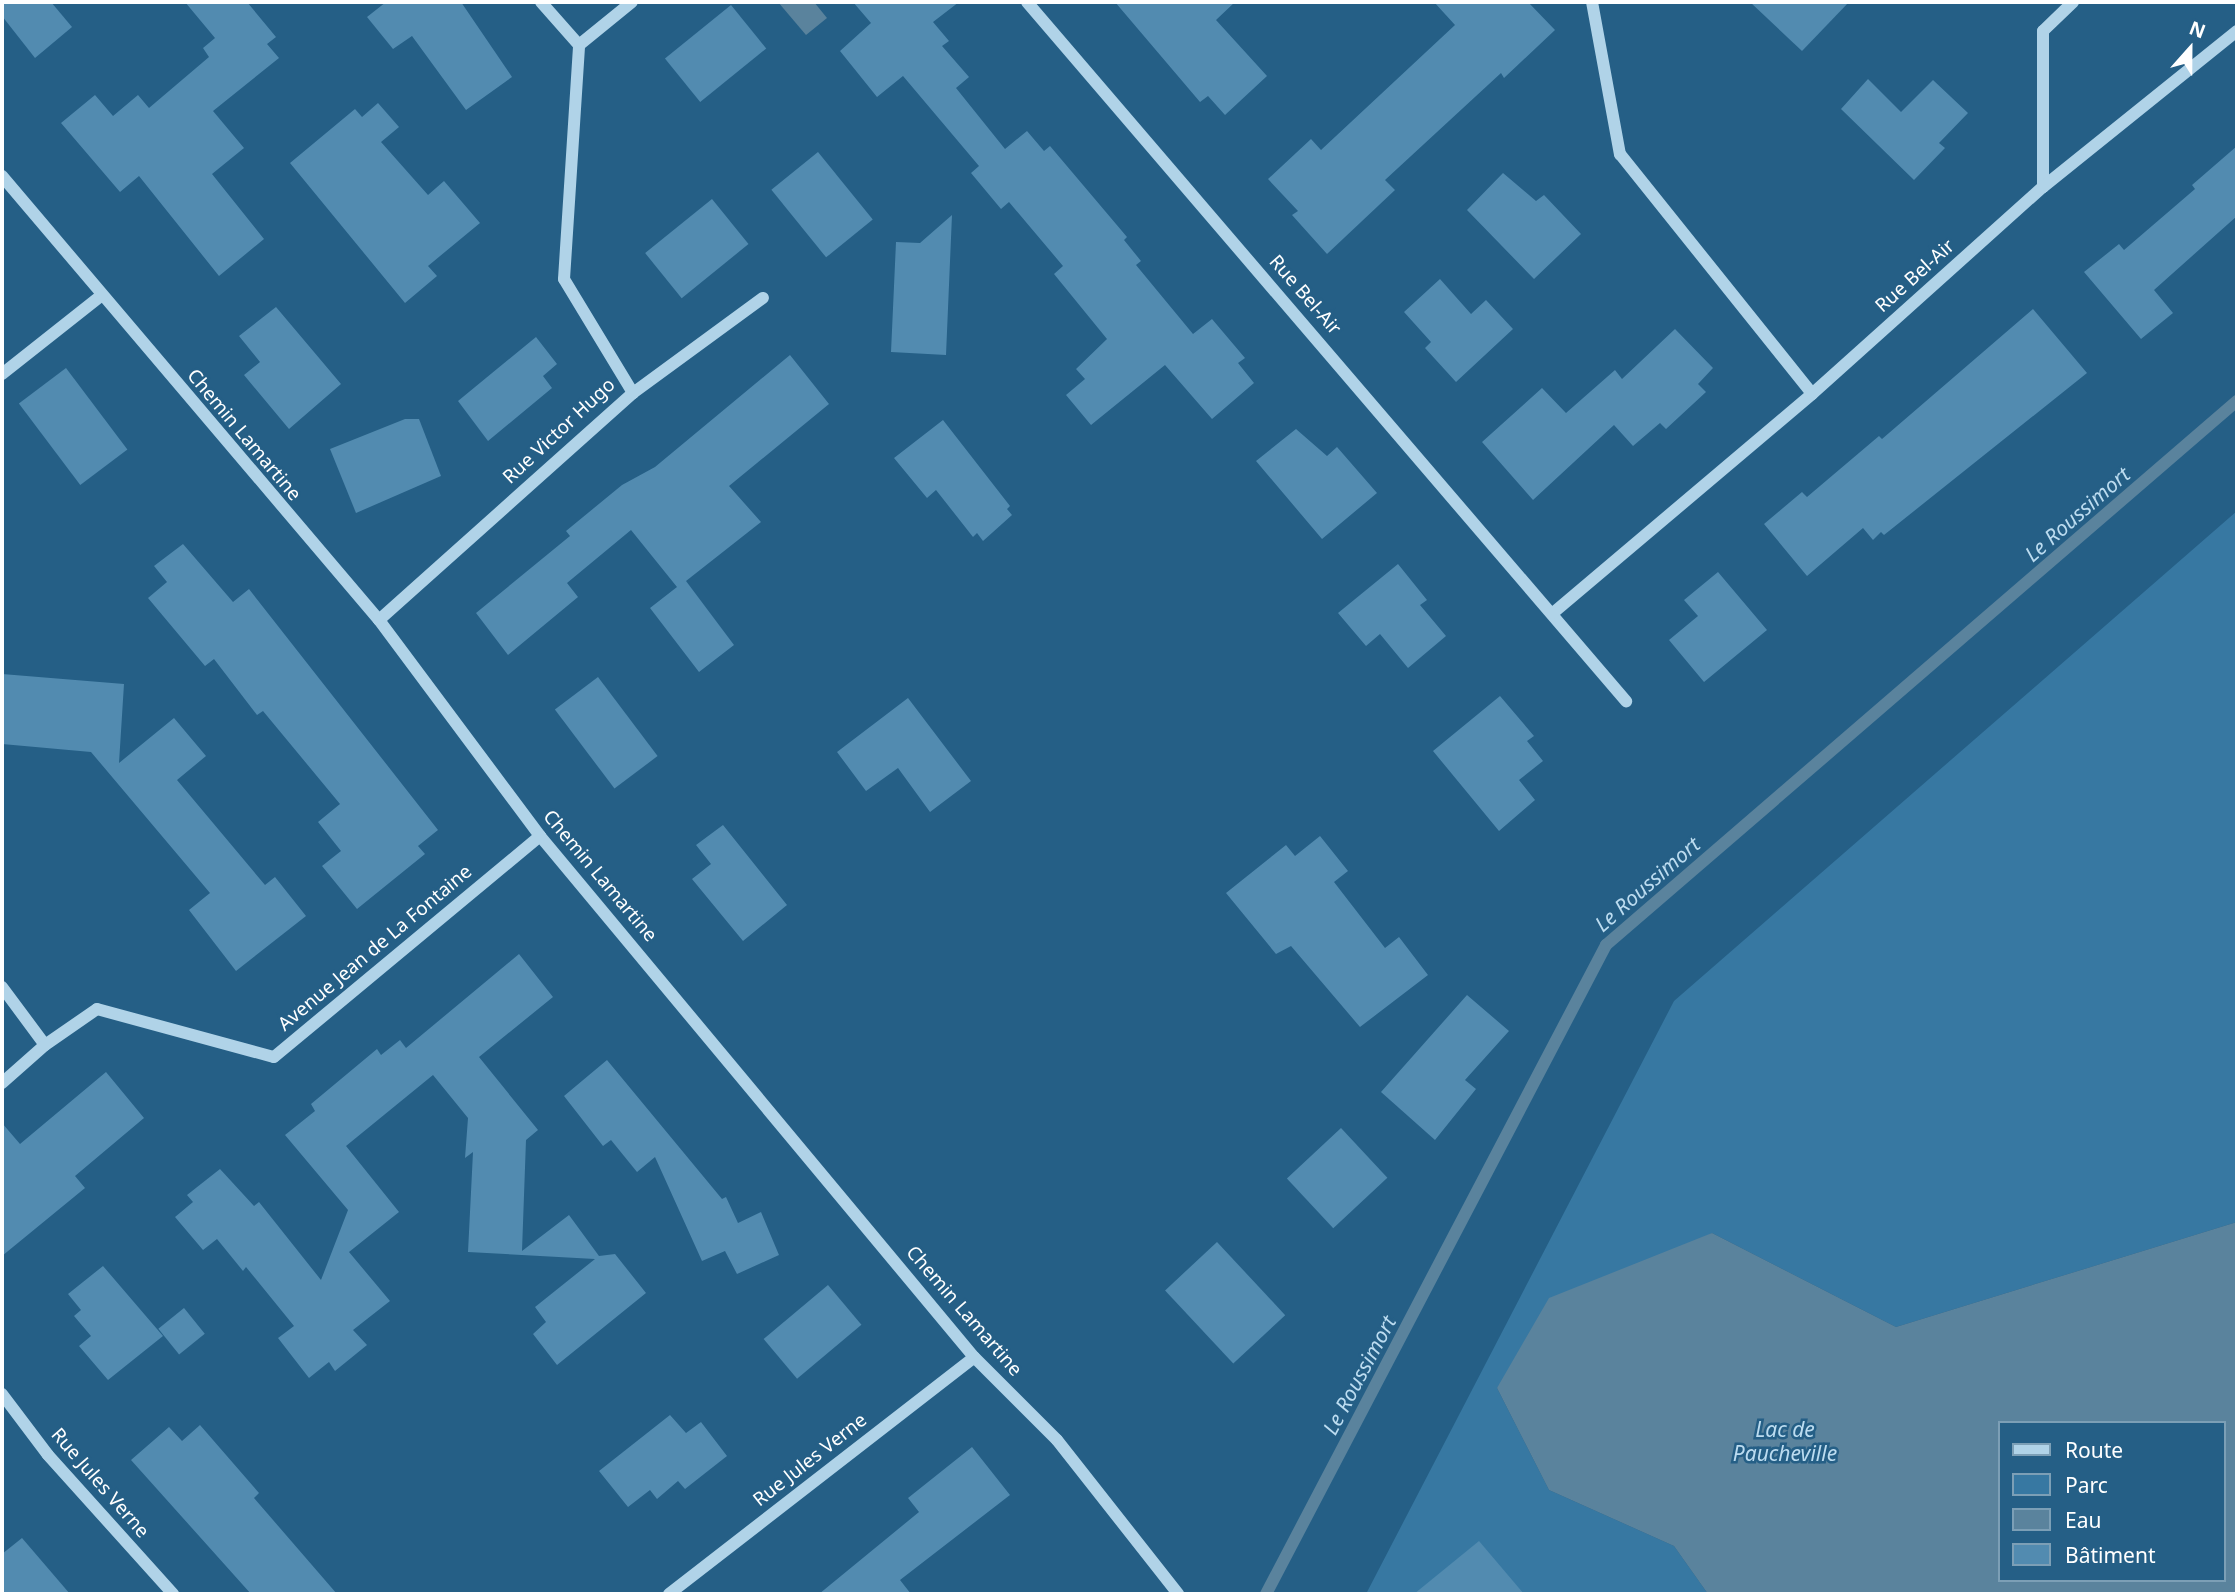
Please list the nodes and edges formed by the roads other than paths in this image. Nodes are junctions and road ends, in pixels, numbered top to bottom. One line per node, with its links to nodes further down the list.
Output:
1 (541, 2): 7 (street)
2 (632, 2): 7 (street)
3 (1027, 2): 15 (street, Rue Bel-Air)
4 (1592, 2): 14 (street)
5 (2074, 2): 9 (street)
6 (2237, 31): 9 (street, Rue Bel-Air)
7 (579, 45): 13 (street, Rue Victor Hugo)
8 (2, 176): 10 (street, Chemin Lamartine)
9 (2043, 187): 14 (street, Rue Bel-Air)
10 (102, 295): 12 (street); 16 (street, Chemin Lamartine)
11 (763, 298): 13 (street)
12 (2, 374)
13 (633, 393): 16 (street, Rue Victor Hugo)
14 (1812, 394): 15 (street, Rue Bel-Air)
15 (1553, 613): 17 (street, Rue Bel-Air)
16 (379, 620): 18 (street, Chemin Lamartine)
17 (1626, 701)
18 (540, 836): 20 (street, Avenue Jean de La Fontaine); 22 (street, Chemin Lamartine)
19 (2, 987): 20 (street)
20 (45, 1045): 21 (street, Avenue Jean de La Fontaine)
21 (2, 1083)
22 (974, 1357): 25 (street, Rue Jules Verne); 26 (street, Chemin Lamartine)
23 (2, 1394): 24 (street, Rue Jules Verne)
24 (173, 1594)
25 (669, 1594)
26 (1178, 1594)

